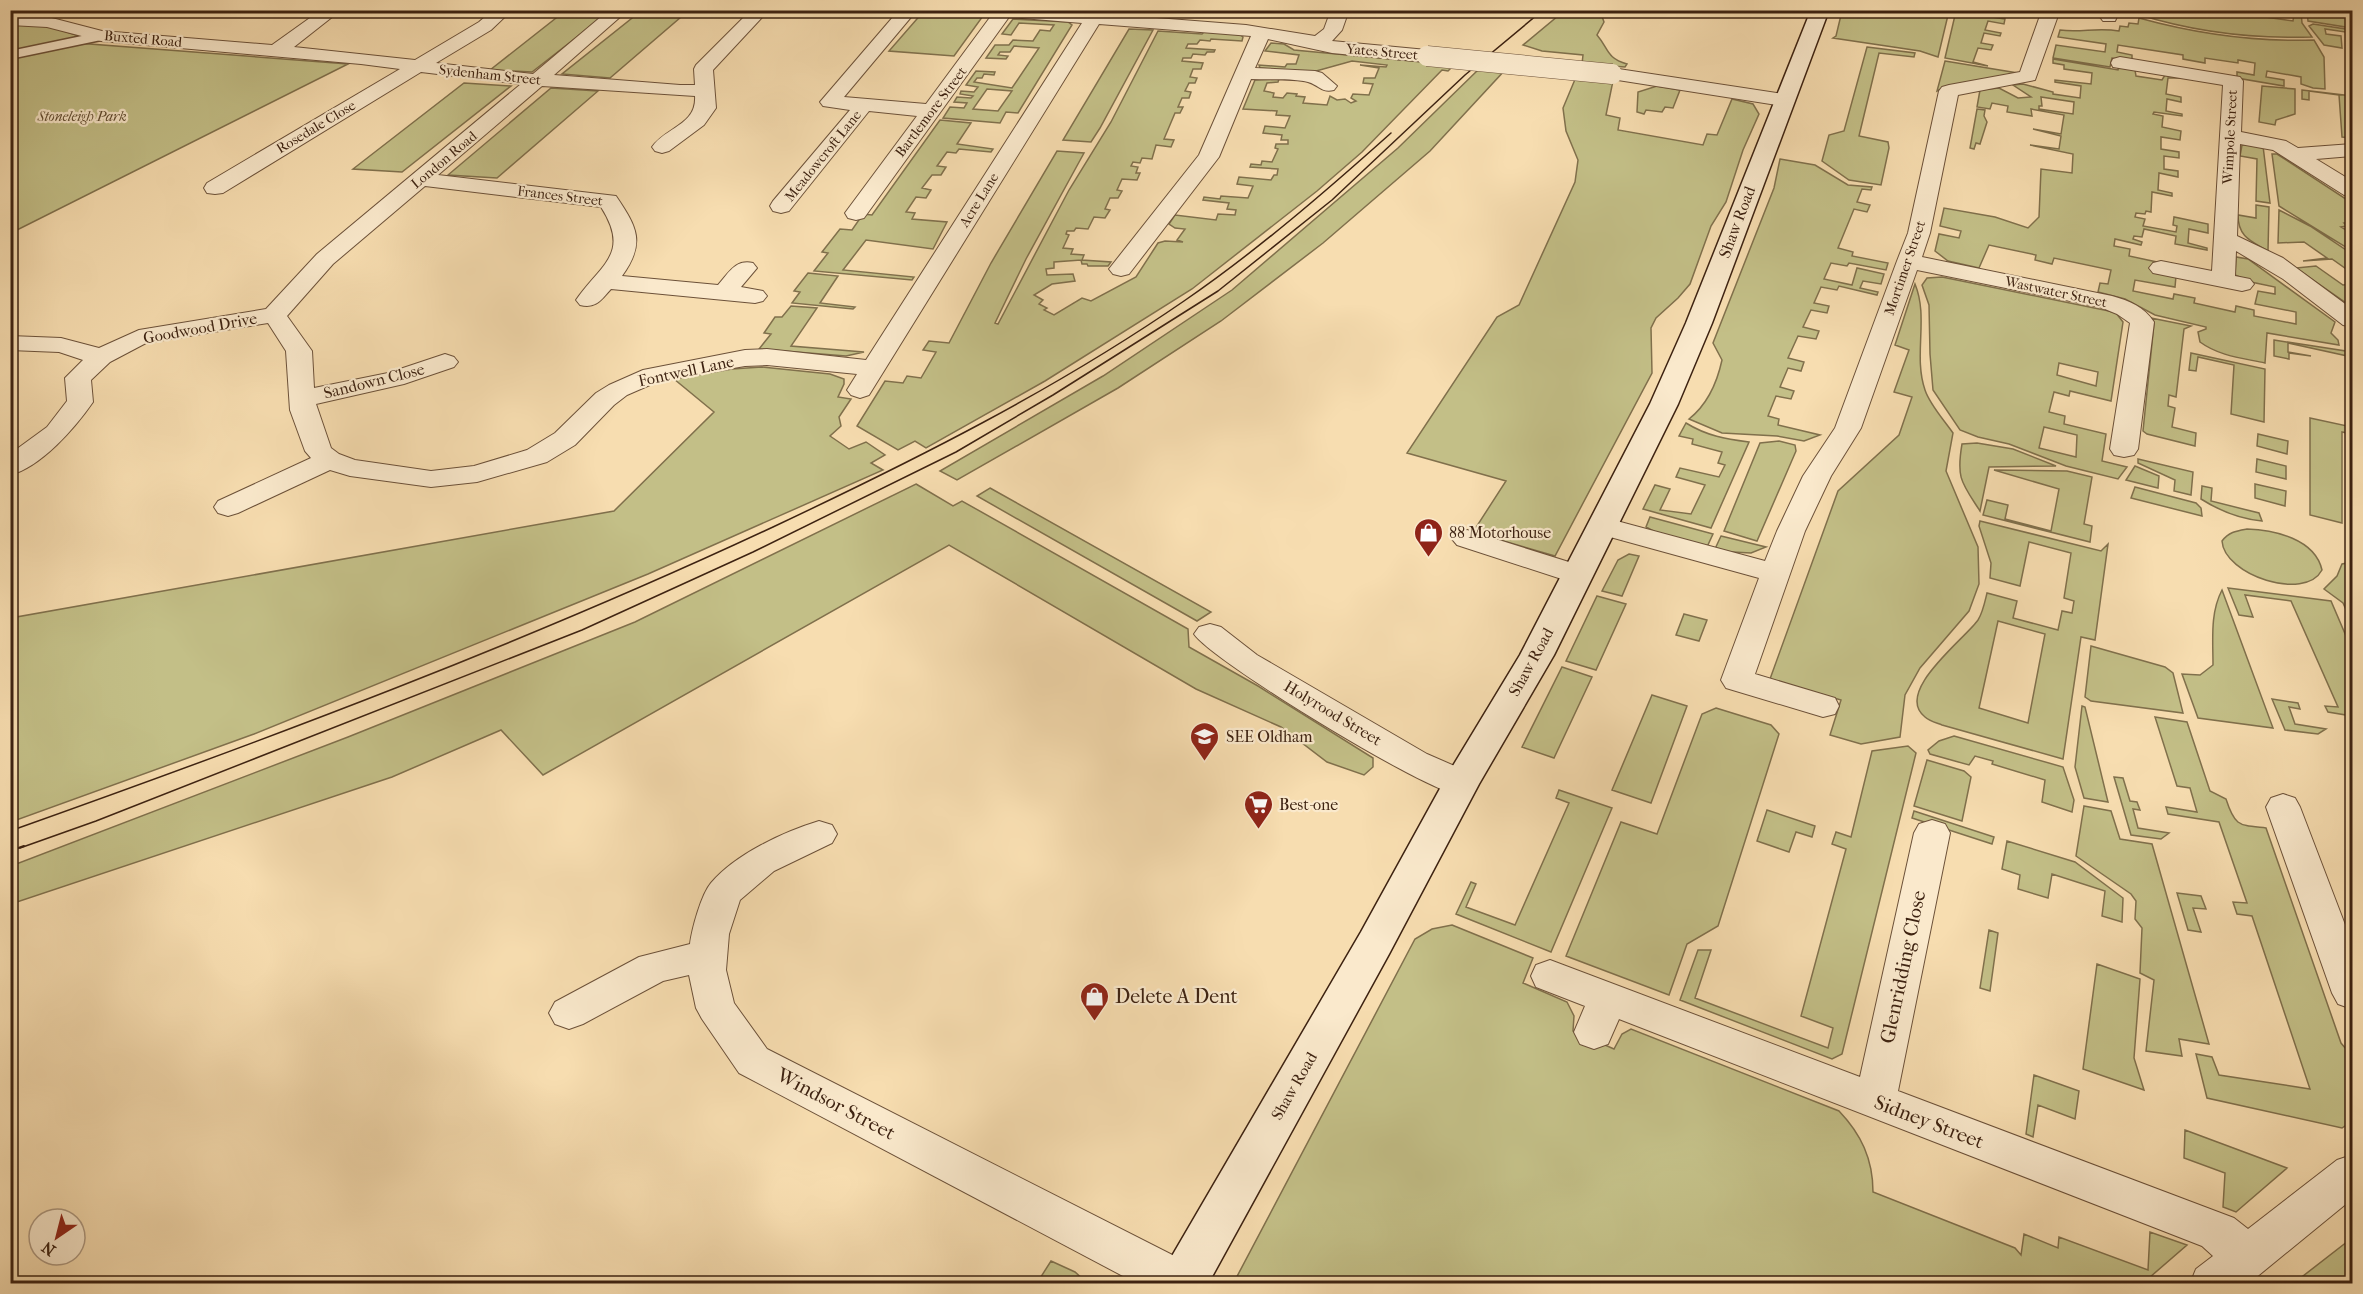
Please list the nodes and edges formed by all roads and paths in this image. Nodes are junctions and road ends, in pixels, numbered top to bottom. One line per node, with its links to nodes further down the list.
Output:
1 (333, 10): 16 (street)
2 (504, 10): 19 (street, Rosedale Close)
3 (620, 10): 22 (street, London Road)
4 (761, 10): 23 (street)
5 (909, 10): 25 (street)
6 (981, 10): 10 (street, Yates Street)
7 (1340, 10): 15 (street)
8 (1820, 10): 24 (main road, Shaw Road)
9 (2051, 10): 39 (street, Mortimer Street)
10 (1004, 11): 11 (street, Yates Street); 26 (street, Bartlemore Street)
11 (1096, 14): 13 (street, Yates Street); 52 (street, Acre Lane)
12 (10, 20): 14 (street, Buxted Road)
13 (1264, 33): 15 (street, Yates Street); 20 (street)
14 (101, 36): 16 (street, Buxted Road); 17 (street)
15 (1317, 42): 24 (street, Yates Street, bridge)
16 (277, 50): 19 (street, Sydenham Street)
17 (10, 55)
18 (2120, 63): 27 (street, Wimpole Street)
19 (417, 66): 22 (street, Sydenham Street); 32 (street, Rosedale Close)
20 (1245, 73): 21 (street); 36 (street)
21 (1326, 78)
22 (539, 80): 23 (street, Sydenham Street); 31 (street, London Road)
23 (704, 90): 28 (street)
24 (1783, 100): 58 (main road, Shaw Road)
25 (864, 105): 26 (street); 34 (street, Meadowcroft Lane)
26 (932, 111): 35 (street, Bartlemore Street)
27 (2231, 136): 30 (street); 38 (street, Wimpole Street)
28 (662, 147)
29 (2352, 150): 30 (street)
30 (2294, 154): 33 (street)
31 (421, 179): 43 (street, Frances Street); 47 (street, London Road)
32 (215, 189)
33 (2352, 190)
34 (781, 206)
35 (856, 213)
36 (1149, 231): 37 (street); 42 (street)
37 (1173, 234)
38 (2226, 240): 41 (street, Wimpole Street); 48 (street)
39 (1909, 261): 54 (street, Wastwater Street); 60 (street, Mortimer Street)
40 (745, 268): 44 (street)
41 (2161, 268)
42 (1121, 269)
43 (606, 281): 44 (street); 46 (street, Frances Street)
44 (724, 293): 45 (street)
45 (755, 296)
46 (588, 300)
47 (274, 315): 50 (street, Goodwood Drive); 53 (street)
48 (2352, 320)
49 (10, 343): 50 (street)
50 (101, 357): 56 (street, Goodwood Drive)
51 (445, 362): 53 (street, Sandown Close)
52 (866, 379): 55 (street, Fontwell Lane)
53 (302, 399): 55 (street)
54 (2124, 449)
55 (329, 460): 57 (street)
56 (10, 467)
57 (228, 507)
58 (1602, 526): 60 (street); 61 (main road, Shaw Road)
59 (1467, 539): 61 (street)
60 (1776, 573): 63 (street, Mortimer Street)
61 (1577, 575): 64 (main road, Shaw Road)
62 (1210, 634): 64 (street, Holyrood Street)
63 (1823, 706)
64 (1461, 783): 75 (main road, Shaw Road)
65 (2283, 807): 70 (street)
66 (1932, 833): 72 (street, Glenridding Close)
67 (819, 834): 68 (street, Windsor Street)
68 (708, 955): 71 (street); 75 (street, Windsor Street)
69 (1550, 976): 72 (street, Sidney Street)
70 (2352, 993)
71 (569, 1013)
72 (1875, 1102): 74 (street, Sidney Street)
73 (2352, 1174): 74 (street)
74 (2246, 1255): 76 (street)
75 (1182, 1283)
76 (2212, 1284)

